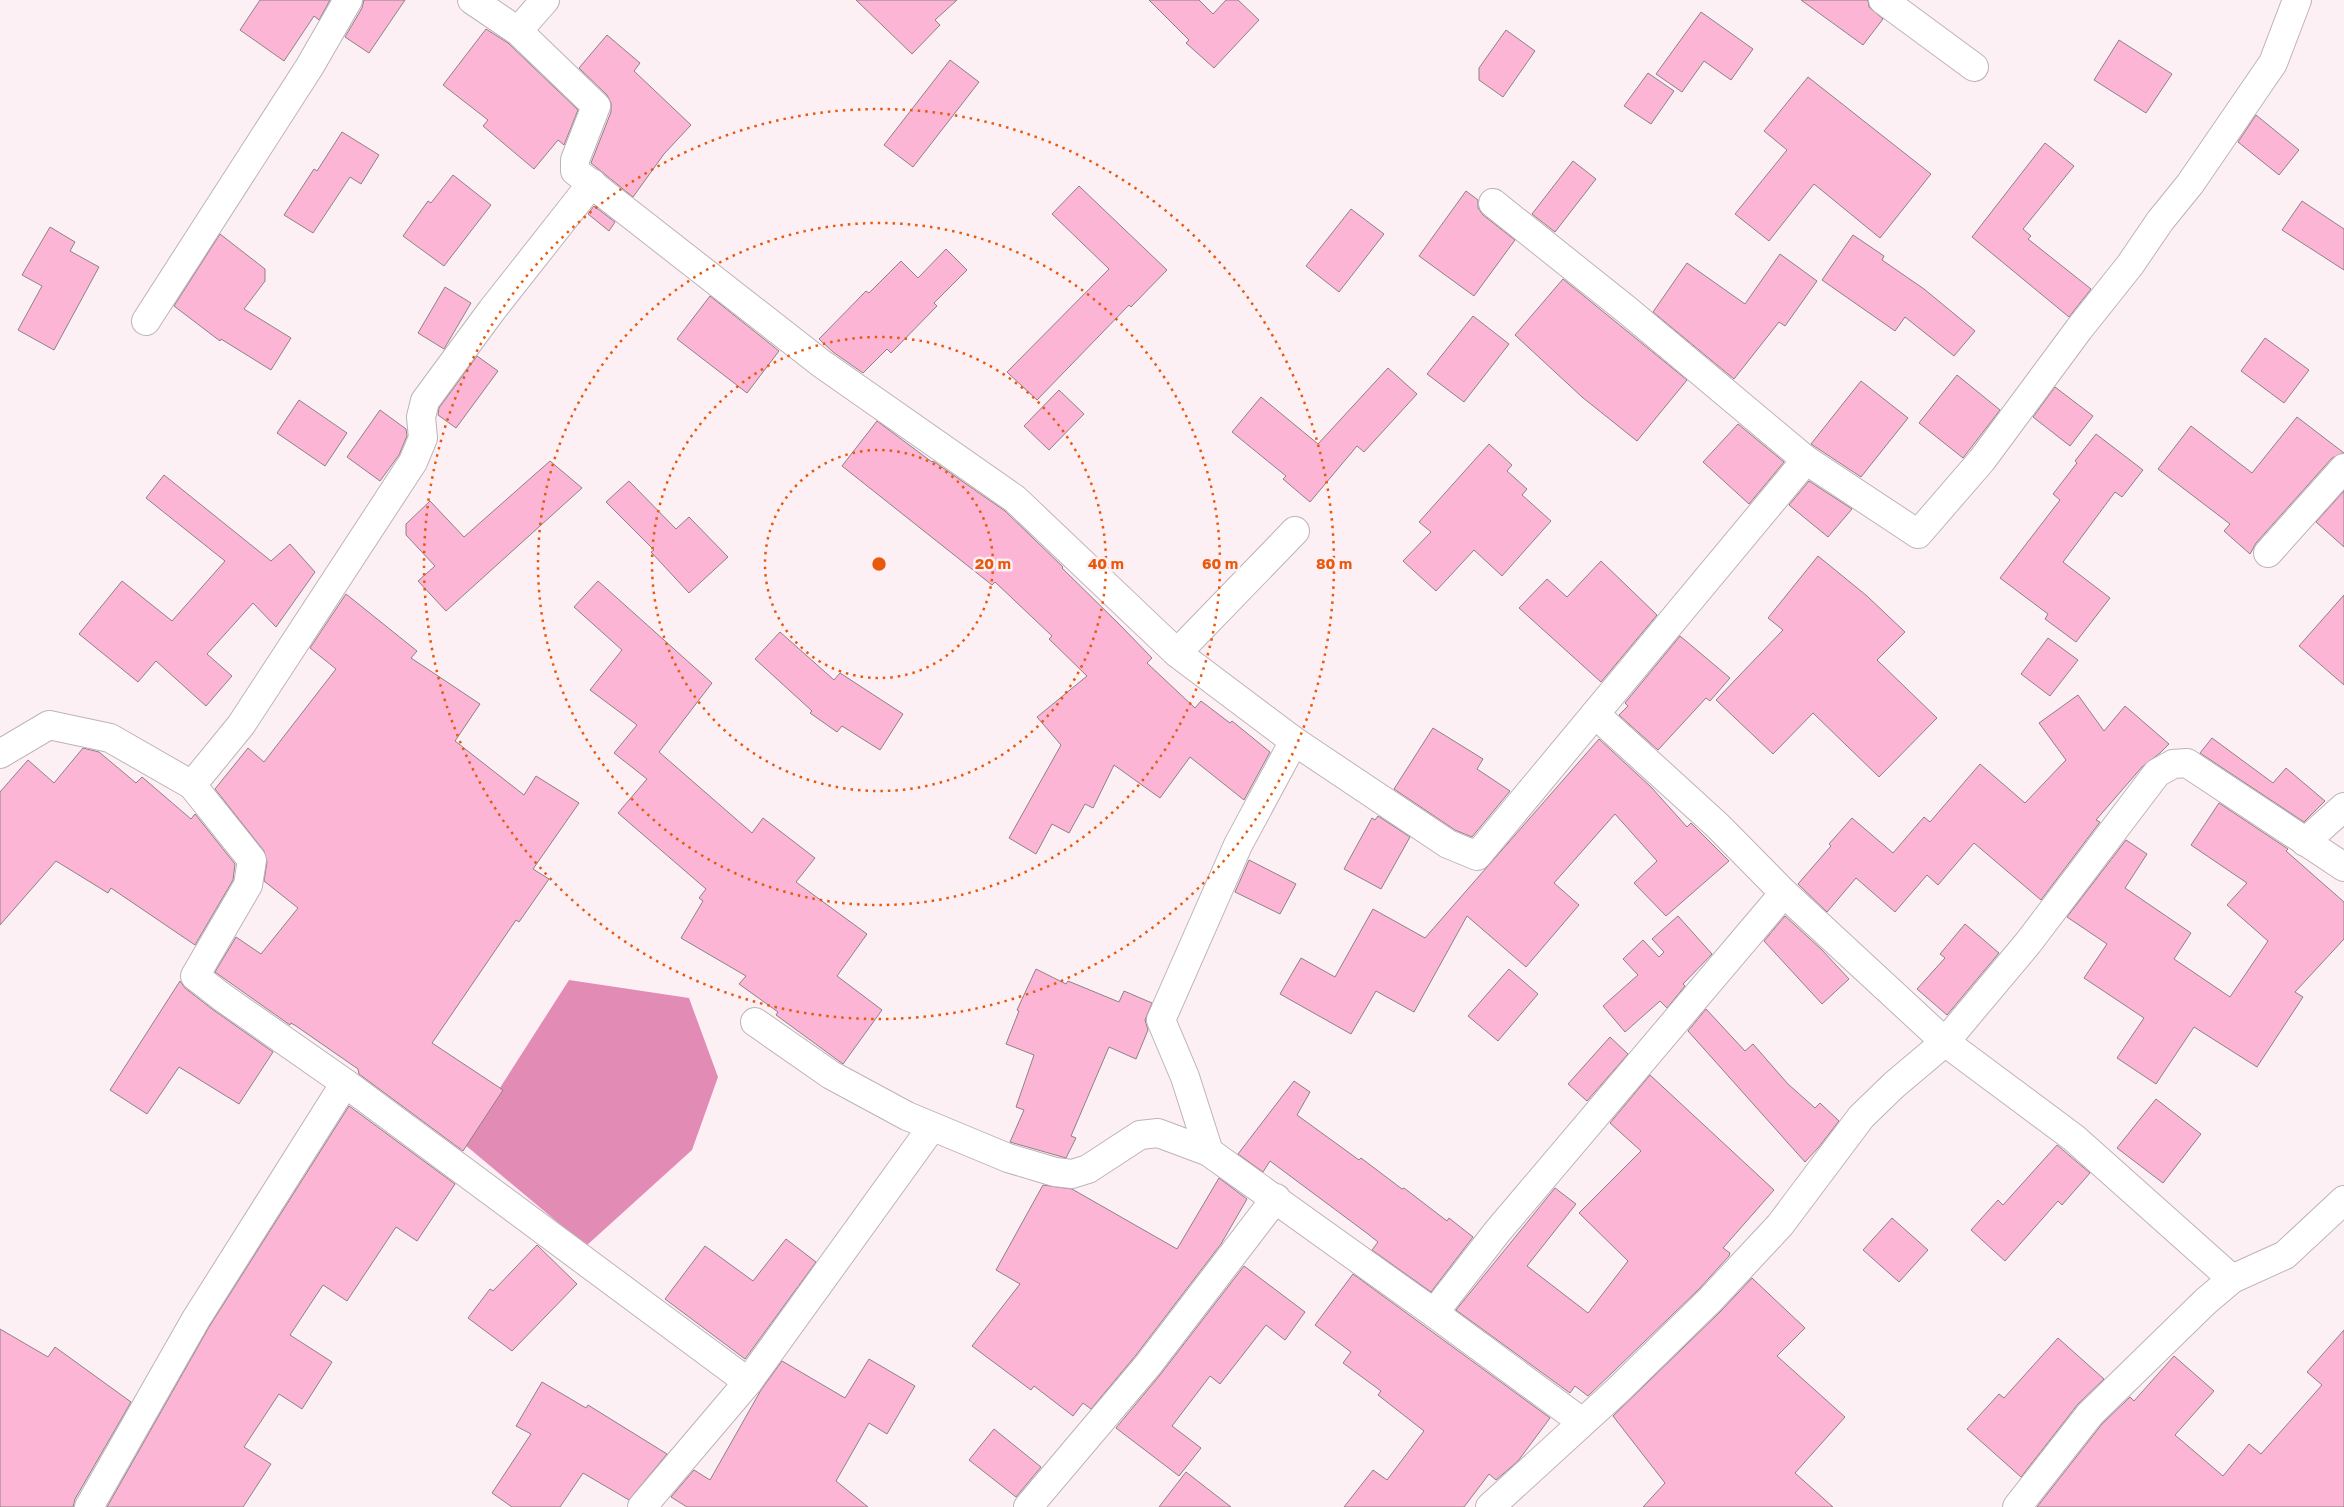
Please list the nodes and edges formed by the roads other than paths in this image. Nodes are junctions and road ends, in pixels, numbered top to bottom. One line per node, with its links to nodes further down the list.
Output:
1 (348, 0): 10 (street)
2 (472, 0): 6 (street)
3 (545, 0): 6 (street)
4 (1882, 0): 7 (street)
5 (2297, 0): 11 (street)
6 (518, 31): 8 (street)
7 (1974, 67)
8 (592, 183): 15 (street); 19 (street)
9 (1493, 203): 11 (street)
10 (146, 321)
11 (1806, 460): 16 (street)
12 (2344, 468): 14 (street)
13 (1295, 531): 15 (street)
14 (2268, 553)
15 (1177, 653): 17 (street)
16 (1595, 714): 17 (street); 23 (street)
17 (1294, 741): 28 (street)
18 (0, 754): 19 (street)
19 (192, 785): 26 (street)
20 (2344, 807): 21 (street)
21 (2305, 842): 22 (street); 25 (street)
22 (2344, 867)
23 (1784, 893): 25 (street); 32 (street)
24 (755, 1022): 27 (street)
25 (1945, 1042): 31 (street); 34 (street)
26 (345, 1082): 33 (street); 35 (street)
27 (932, 1127): 28 (street); 33 (street)
28 (1209, 1152): 29 (street)
29 (1276, 1198): 32 (street); 37 (street)
30 (2344, 1200): 31 (street)
31 (2232, 1279): 39 (street)
32 (1434, 1312): 34 (street)
33 (748, 1382): 36 (street)
34 (1582, 1422): 38 (street)
35 (89, 1507)
36 (642, 1507)
37 (1028, 1507)
38 (1490, 1507)
39 (2017, 1507)

